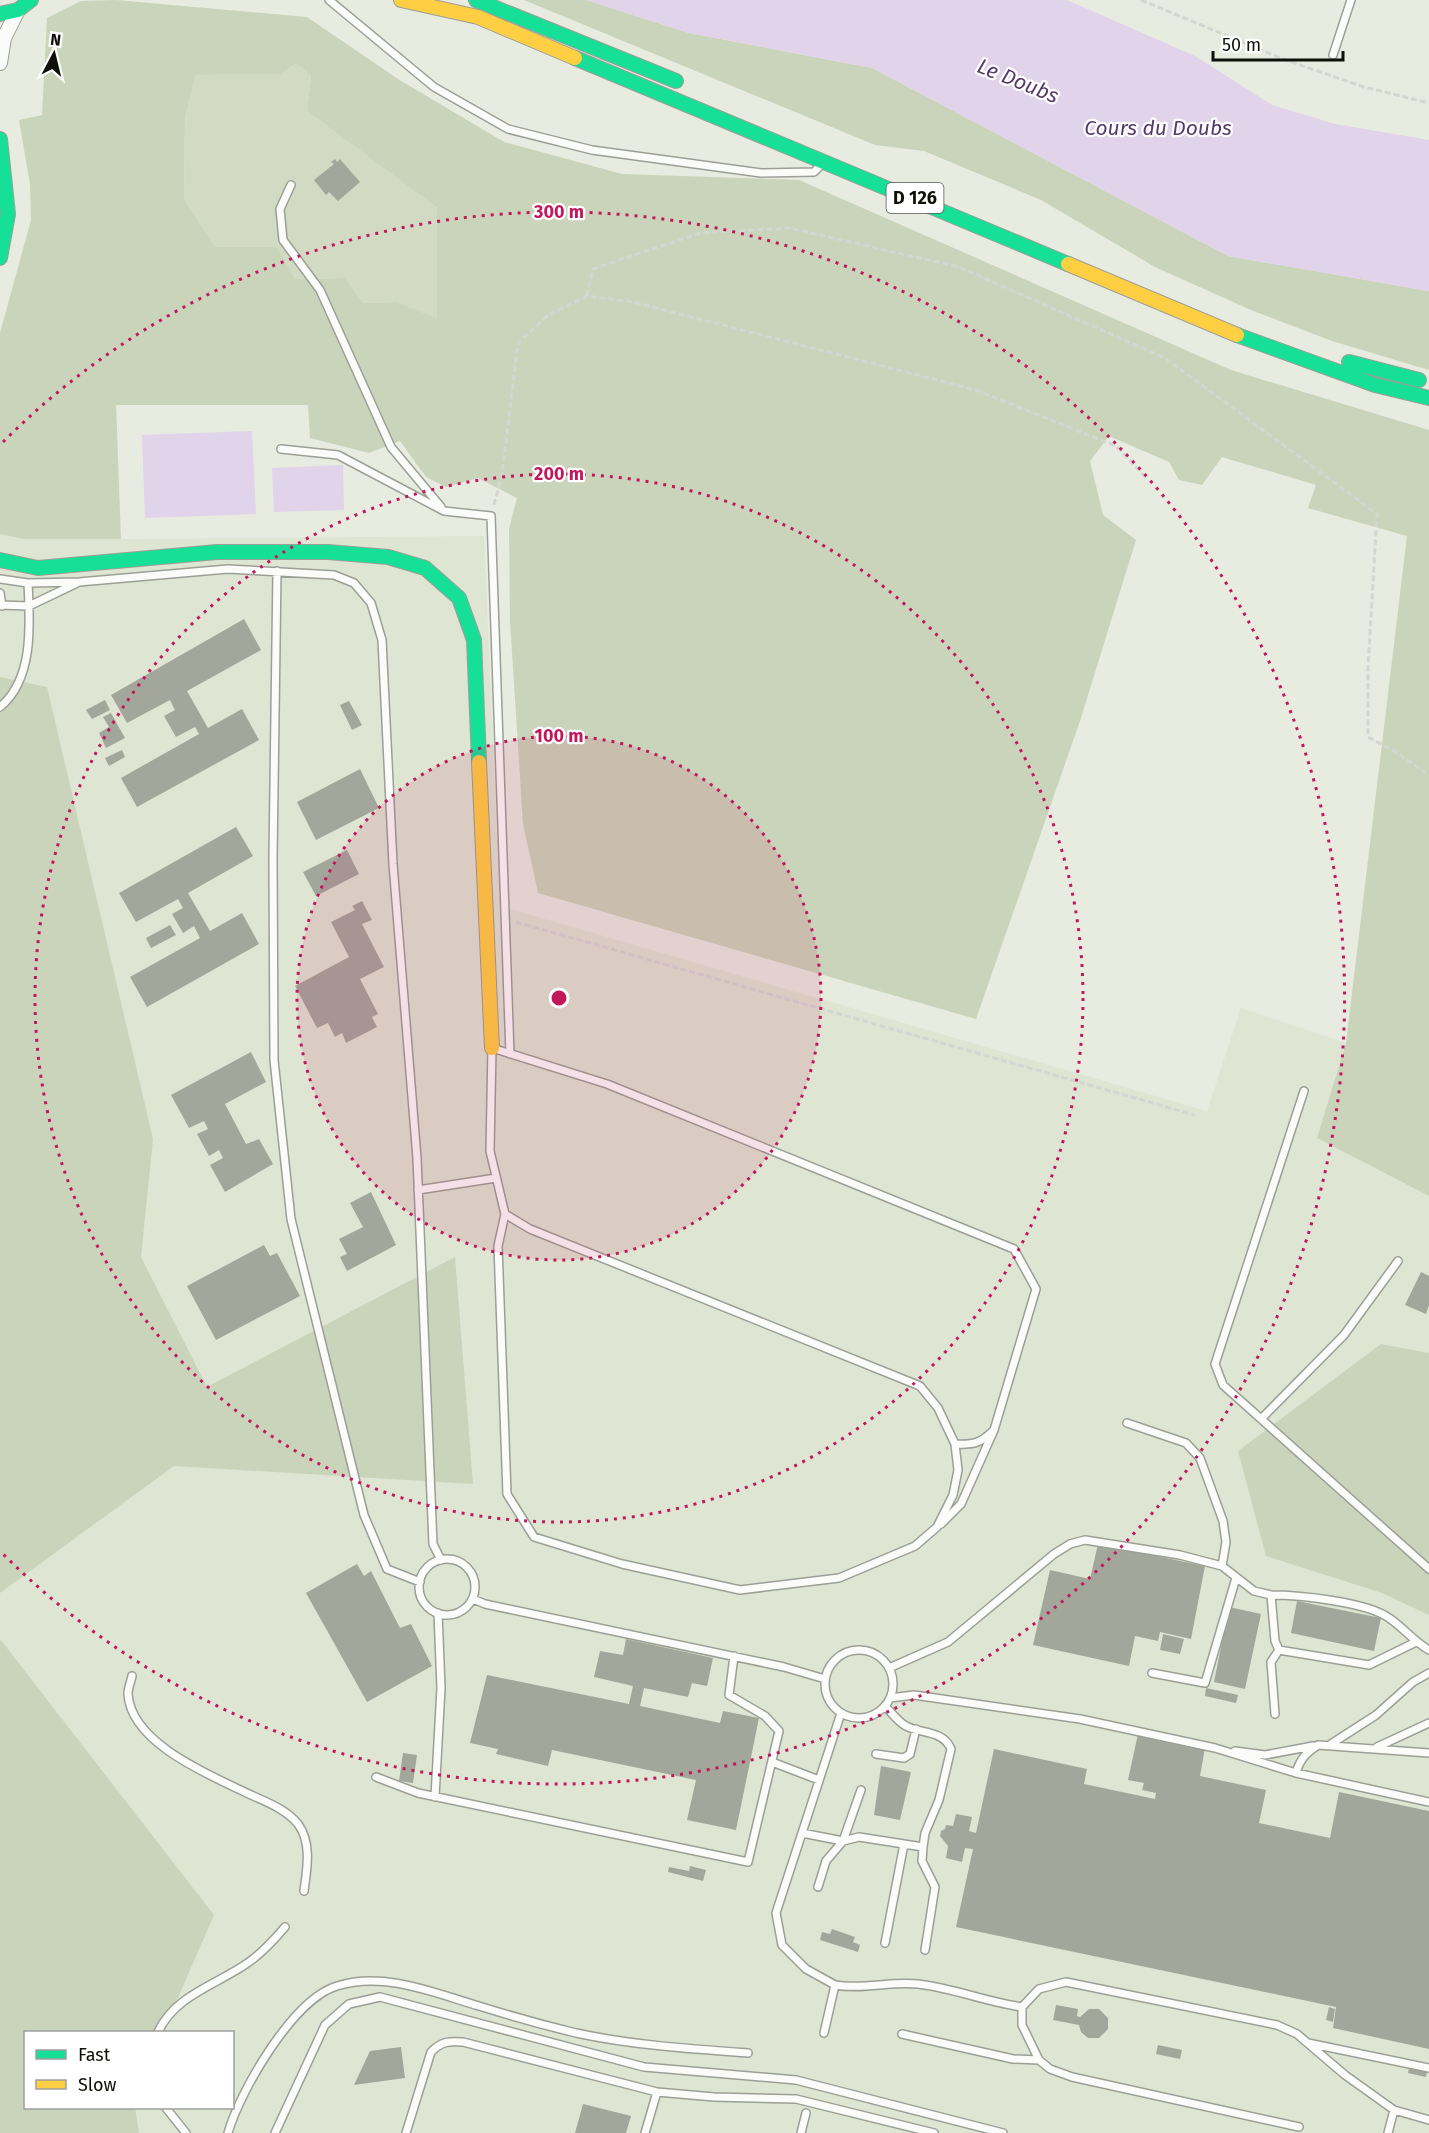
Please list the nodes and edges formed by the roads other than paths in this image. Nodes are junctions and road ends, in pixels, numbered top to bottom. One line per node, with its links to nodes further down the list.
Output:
1 (32, 0): 6 (main road)
2 (329, 0): 12 (lane)
3 (401, 0): 12 (main road, D 126)
4 (476, 0): 10 (main road)
5 (1351, 0): 8 (lane)
6 (18, 10): 7 (main road); 9 (street)
7 (0, 14)
8 (1333, 55)
9 (0, 63)
10 (685, 85)
11 (0, 139): 13 (main road)
12 (826, 160): 18 (main road, D 126)
13 (2, 169): 15 (main road)
14 (291, 185): 20 (lane)
15 (0, 258)
16 (1264, 329): 17 (main road)
17 (1429, 382)
18 (1429, 398)
19 (281, 449): 20 (lane)
20 (444, 511): 31 (lane)
21 (0, 560): 30 (main road)
22 (277, 572): 24 (lane); 34 (lane); 46 (lane)
23 (0, 579): 25 (lane)
24 (79, 582): 25 (lane); 28 (lane)
25 (28, 583): 28 (lane)
26 (0, 593): 27 (lane)
27 (1, 606): 28 (lane)
28 (29, 606): 29 (lane)
29 (0, 707)
30 (492, 1048): 31 (lane); 33 (lane)
31 (510, 1054): 39 (lane)
32 (1304, 1091): 37 (lane)
33 (496, 1178): 34 (lane); 35 (lane)
34 (418, 1190): 42 (lane)
35 (505, 1214): 40 (lane); 41 (lane)
36 (1398, 1261): 37 (lane)
37 (1260, 1419): 44 (lane)
38 (1127, 1423): 43 (lane)
39 (994, 1430): 40 (lane); 41 (lane)
40 (956, 1444): 41 (lane)
41 (937, 1527)
42 (441, 1560): 46 (lane); 48 (lane)
43 (1222, 1566): 45 (lane); 54 (lane)
44 (1429, 1569)
45 (1236, 1578): 47 (lane); 55 (lane)
46 (420, 1582): 49 (lane)
47 (1271, 1595): 50 (lane); 51 (lane)
48 (473, 1599): 49 (lane); 53 (lane)
49 (438, 1613): 76 (lane)
50 (1416, 1642): 51 (lane); 52 (lane)
51 (1278, 1650): 62 (lane)
52 (1429, 1650)
53 (734, 1656): 58 (lane); 71 (lane)
54 (889, 1668): 58 (lane); 59 (lane)
55 (1152, 1673)
56 (1429, 1673): 65 (lane)
57 (132, 1676): 83 (lane)
58 (825, 1679): 61 (lane)
59 (890, 1698): 60 (lane); 67 (lane)
60 (885, 1706): 61 (lane); 64 (lane)
61 (841, 1713): 74 (lane)
62 (1275, 1714)
63 (1429, 1724): 68 (lane)
64 (916, 1729): 70 (lane); 81 (lane)
65 (1331, 1744): 66 (lane); 68 (lane)
66 (1318, 1745): 67 (lane); 72 (lane)
67 (1215, 1748): 72 (lane)
68 (1375, 1748): 69 (lane)
69 (1429, 1753)
70 (876, 1754)
71 (772, 1762): 74 (lane); 76 (lane)
72 (1296, 1773): 77 (lane)
73 (376, 1777): 76 (lane)
74 (819, 1780): 78 (lane)
75 (861, 1790): 79 (lane)
76 (435, 1797)
77 (1429, 1802)
78 (802, 1833): 79 (lane); 87 (lane)
79 (843, 1841): 80 (lane); 82 (lane)
80 (904, 1844): 81 (lane); 85 (lane)
81 (923, 1847): 86 (lane)
82 (818, 1887)
83 (304, 1891)
84 (285, 1927): 89 (lane)
85 (885, 1943)
86 (925, 1950)
87 (835, 1985): 88 (lane); 90 (lane)
88 (1022, 2007): 92 (lane); 94 (lane)
89 (159, 2031)
90 (824, 2033)
91 (903, 2034): 94 (lane)
92 (1307, 2042): 95 (lane); 98 (lane)
93 (748, 2054): 103 (lane)
94 (1039, 2060): 101 (lane)
95 (1429, 2068)
96 (657, 2092): 105 (lane); 106 (lane); 108 (lane)
97 (167, 2109): 102 (lane)
98 (1394, 2110): 100 (lane); 110 (lane)
99 (806, 2113): 107 (lane)
100 (1429, 2121)
101 (1299, 2127)
102 (186, 2133)
103 (228, 2133)
104 (275, 2133): 109 (lane)
105 (406, 2133)
106 (645, 2133)
107 (801, 2133)
108 (934, 2133)
109 (1003, 2133)
110 (1388, 2133)

